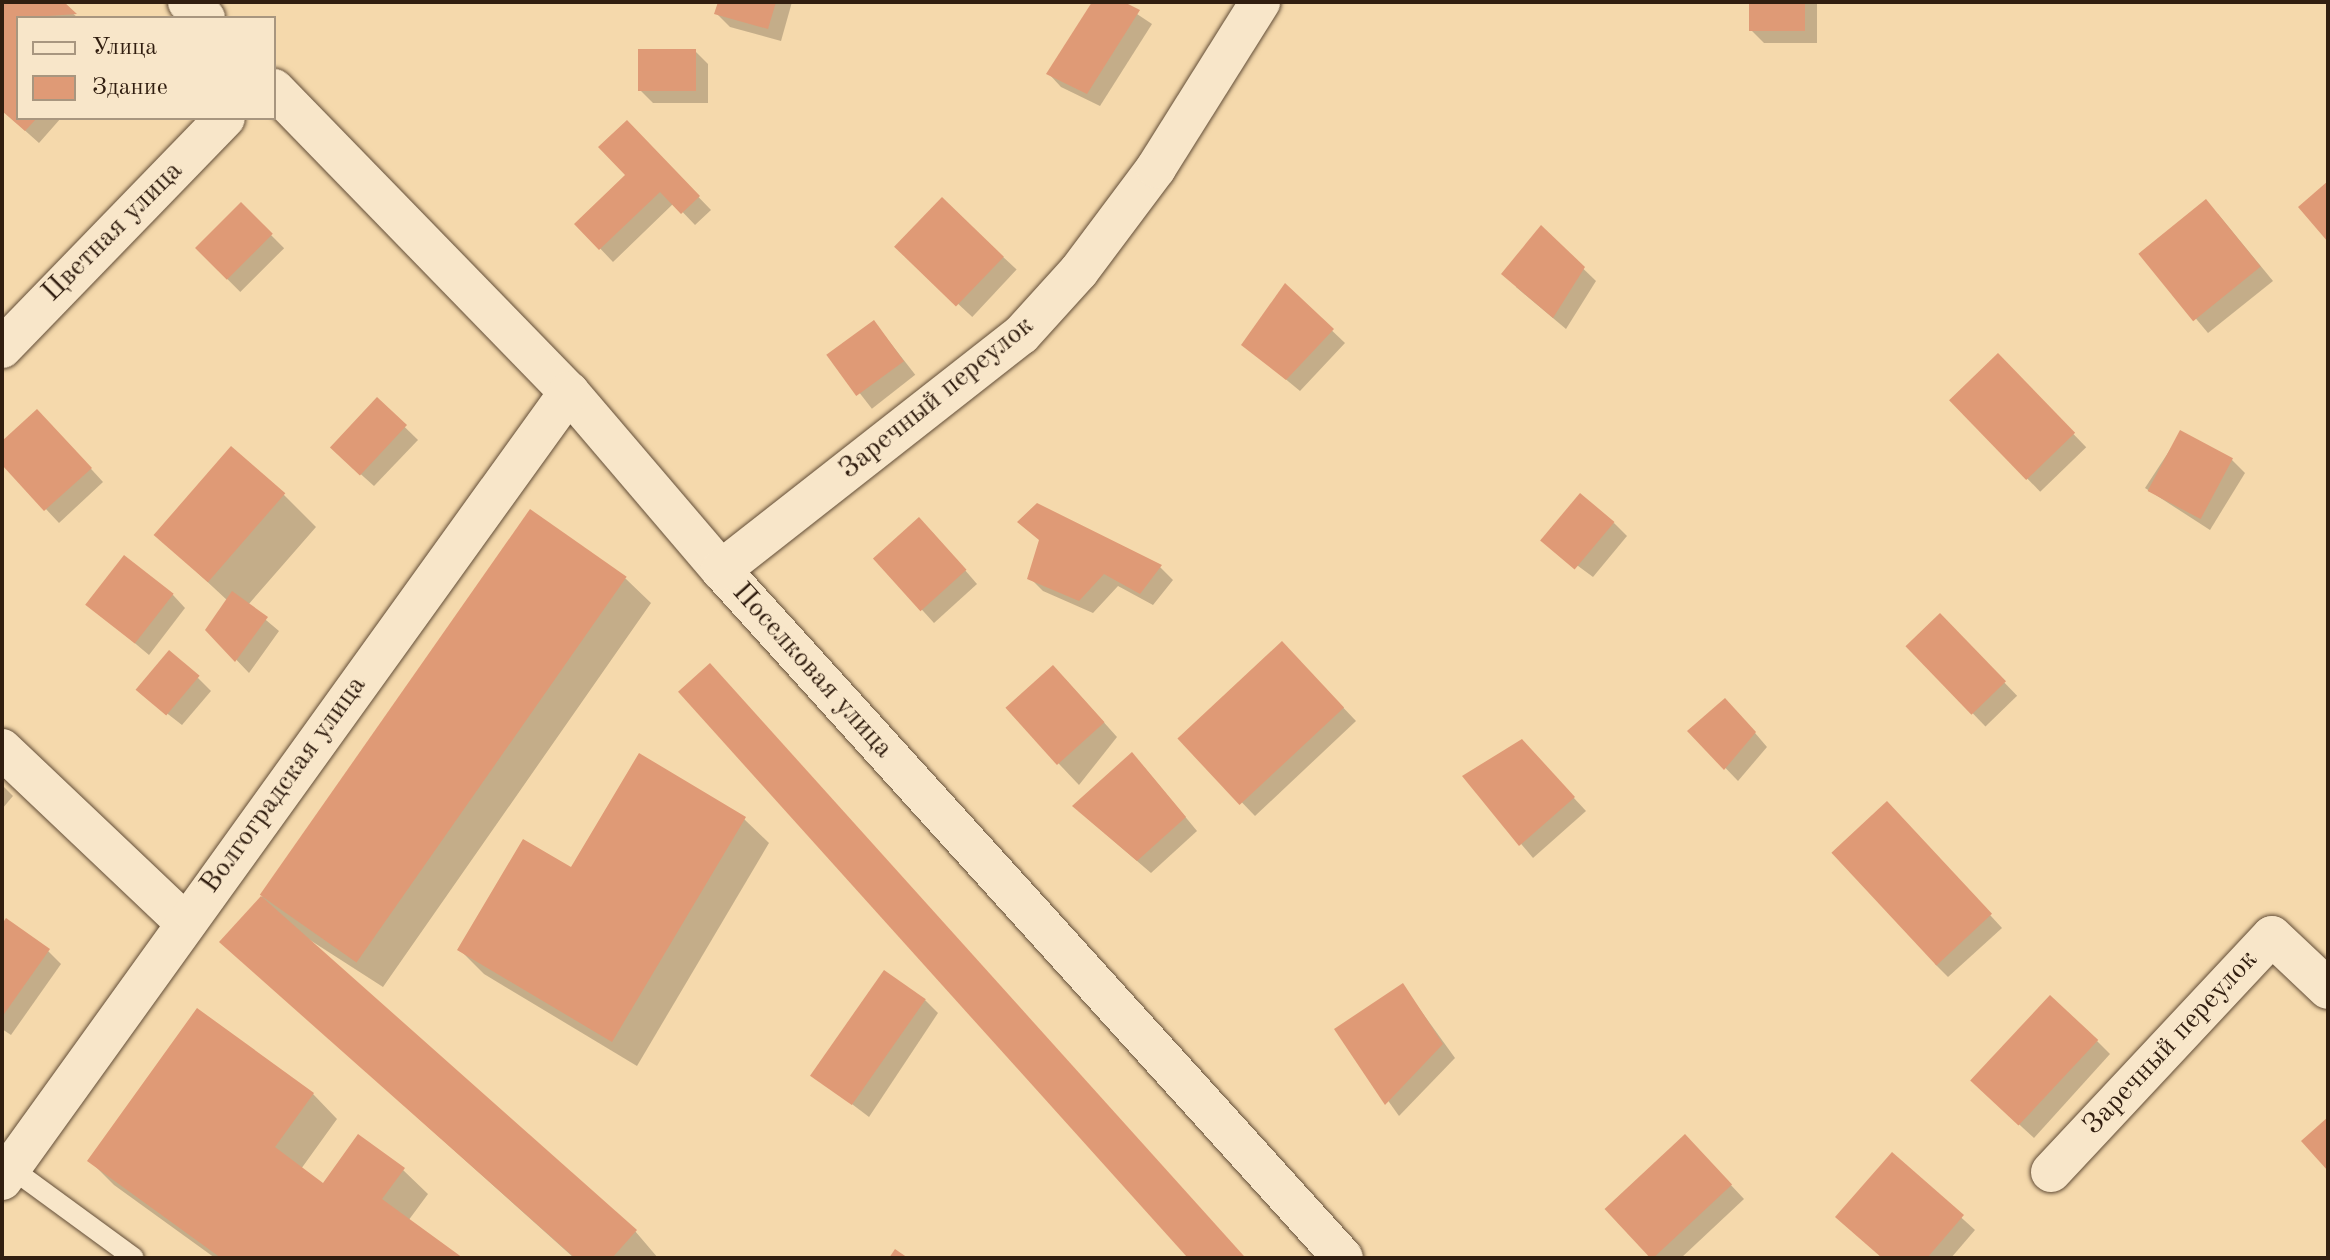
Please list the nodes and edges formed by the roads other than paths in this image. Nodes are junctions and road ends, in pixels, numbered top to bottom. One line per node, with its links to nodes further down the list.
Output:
1 (188, 2): 3 (street)
2 (1260, 2): 8 (street, Заречный переулок)
3 (203, 16)
4 (276, 91): 7 (street, Поселковая улица)
5 (223, 120): 6 (street, Цветная улица)
6 (2, 348)
7 (569, 392): 8 (street, Поселковая улица); 10 (street, Волгоградская улица)
8 (721, 570): 15 (street, Поселковая улица)
9 (2, 749): 10 (street)
10 (184, 922): 13 (street, Волгоградская улица)
11 (2328, 989): 12 (street, Заречный переулок)
12 (2051, 1172)
13 (7, 1174): 14 (lane)
14 (134, 1258)
15 (1343, 1258)

